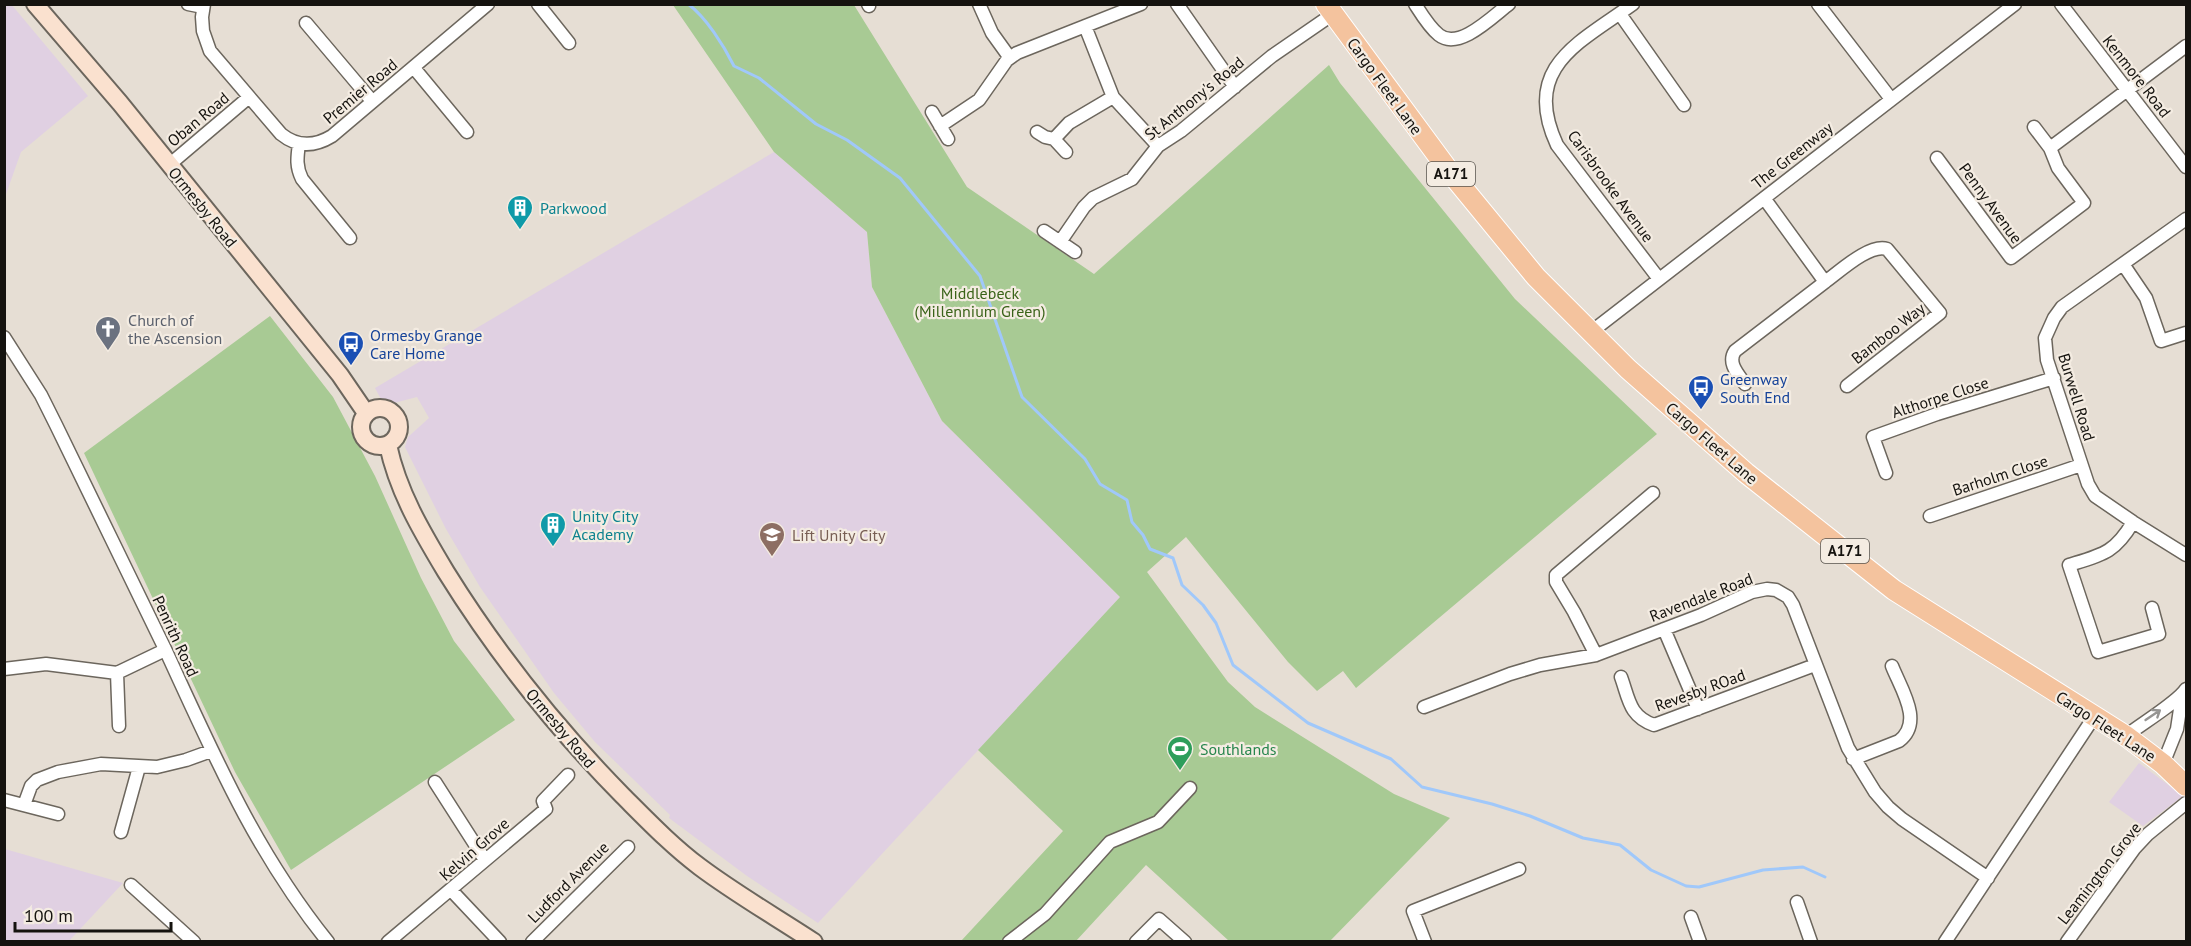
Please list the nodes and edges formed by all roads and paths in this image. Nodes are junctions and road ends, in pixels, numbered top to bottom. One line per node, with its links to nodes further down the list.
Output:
1 (35, 4): 43 (street, Ormesby Road)
2 (188, 4): 14 (street)
3 (488, 4): 23 (street, Premier Road)
4 (538, 4): 20 (street)
5 (979, 4): 22 (street)
6 (1141, 4): 15 (street)
7 (1415, 4): 8 (street)
8 (1509, 4)
9 (1633, 4): 17 (street, Carisbrooke Avenue)
10 (1818, 4): 28 (street)
11 (2015, 4): 28 (street, The Greenway)
12 (2061, 4): 25 (street, Kenmore Road)
13 (1179, 5): 24 (street)
14 (204, 6): 27 (street)
15 (1120, 9): 19 (street)
16 (1329, 9): 24 (street, St Anthony's Road); 54 (main road, Cargo Fleet Lane / A171)
17 (1620, 14): 30 (street); 52 (street, Carisbrooke Avenue)
18 (306, 23): 29 (street)
19 (1085, 26): 22 (street); 26 (street)
20 (569, 43)
21 (2187, 46): 25 (street)
22 (1010, 58): 32 (street)
23 (414, 68): 29 (street, Premier Road); 34 (street)
24 (1235, 87): 39 (street, St Anthony's Road)
25 (2127, 90): 40 (street); 44 (street, Kenmore Road)
26 (1113, 97): 37 (street); 39 (street)
27 (248, 98): 38 (street); 43 (street, Oban Road)
28 (1891, 99): 45 (street, The Greenway)
29 (372, 101): 38 (street, Premier Road)
30 (1684, 105)
31 (932, 112): 32 (street)
32 (940, 126): 36 (street)
33 (2034, 127): 40 (street, Penny Avenue)
34 (466, 132)
35 (1037, 132): 37 (street)
36 (948, 139)
37 (1054, 139): 41 (street)
38 (299, 144): 48 (street)
39 (1158, 146): 49 (street, St Anthony's Road)
40 (2050, 148): 42 (street, Penny Avenue)
41 (1066, 152)
42 (1937, 158)
43 (169, 165): 60 (street, Ormesby Road)
44 (2187, 167)
45 (1764, 198): 52 (street, The Greenway); 53 (street)
46 (2187, 219): 51 (street, Burwell Road)
47 (1044, 231): 49 (street)
48 (350, 238)
49 (1060, 242): 50 (street)
50 (1075, 252)
51 (2122, 264): 55 (street); 57 (street, Burwell Road)
52 (1659, 279): 54 (street, The Greenway)
53 (1825, 282): 58 (street, Bamboo Way); 59 (street, Bamboo Way)
54 (1591, 332): 80 (main road, Cargo Fleet Lane / A171)
55 (2187, 333)
56 (4, 338): 70 (street, Penrith Road)
57 (2054, 378): 62 (street, Burwell Road); 63 (street, Althorpe Close)
58 (1745, 384)
59 (1847, 386)
60 (366, 413): 61 (street); 61 (street)
61 (388, 445): 109 (street, Ormesby Road)
62 (2081, 465): 65 (street, Barholm Close); 66 (street, Burwell Road)
63 (1886, 473)
64 (1653, 493): 71 (street)
65 (1930, 516)
66 (2133, 522): 67 (street, Burwell Road); 68 (street)
67 (2187, 555)
68 (2152, 608)
69 (1664, 629): 71 (street, Ravendale Road); 72 (street, Ravendale Road); 79 (street)
70 (165, 650): 75 (street); 83 (street, Penrith Road)
71 (1596, 655): 78 (street, Ravendale Road)
72 (1815, 665): 79 (street, Revesby ROad); 84 (street, Ravendale Road)
73 (1892, 666): 84 (street)
74 (4, 669): 75 (street)
75 (117, 673): 81 (street)
76 (1621, 677): 79 (street, Revesby ROad)
77 (2185, 692): 82 (street, one-way to 77); 85 (street)
78 (1424, 707)
79 (1698, 709)
80 (2094, 717): 82 (main road, Cargo Fleet Lane / A171); 99 (street)
81 (119, 726)
82 (2126, 736): 85 (main road, Cargo Fleet Lane / A171)
83 (211, 751): 86 (street); 105 (street, Penrith Road)
84 (1853, 759): 99 (street, Ravendale Road)
85 (2163, 764): 89 (main road, Cargo Fleet Lane / A171)
86 (139, 766): 93 (street); 95 (street)
87 (568, 775): 97 (street, Kelvin Grove)
88 (435, 782): 97 (street)
89 (2187, 786)
90 (1190, 788): 110 (street)
91 (4, 801): 93 (street)
92 (2187, 803): 117 (street, Leamington Grove)
93 (24, 805): 94 (street)
94 (58, 814)
95 (121, 832)
96 (628, 847): 108 (street, Ludford Avenue)
97 (485, 860): 101 (street, Kelvin Grove)
98 (1519, 869): 113 (street)
99 (1988, 878): 116 (street)
100 (131, 885): 104 (street)
101 (451, 890): 106 (street, Kelvin Grove); 107 (street)
102 (1797, 902): 115 (street)
103 (1691, 917): 114 (street)
104 (194, 942)
105 (328, 942)
106 (388, 942)
107 (500, 942)
108 (532, 942)
109 (814, 942)
110 (1009, 942)
111 (1136, 942): 112 (street)
112 (1185, 942)
113 (1425, 942)
114 (1700, 942)
115 (1811, 942)
116 (1945, 942)
117 (2067, 942)

